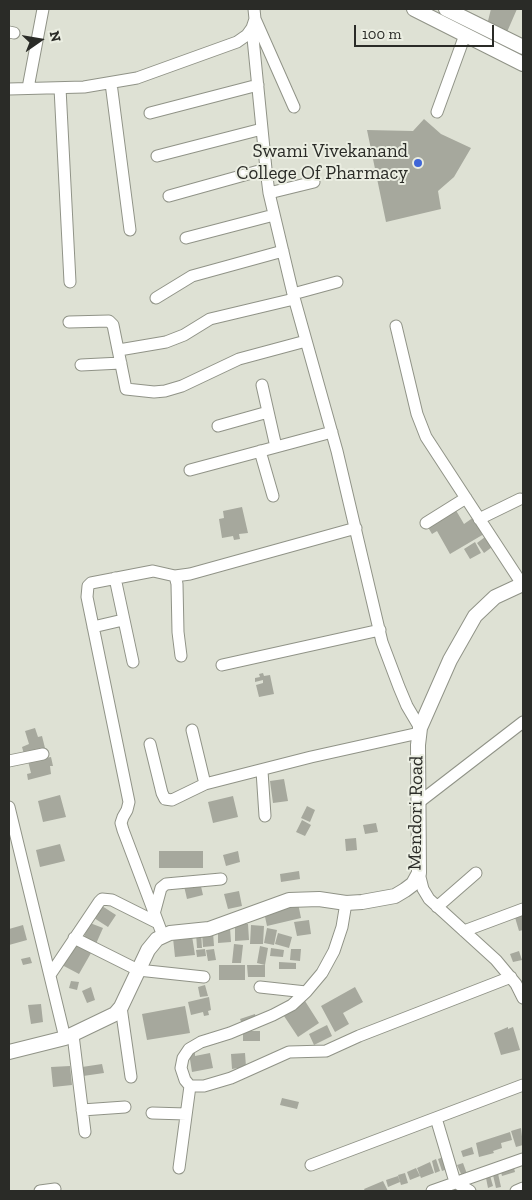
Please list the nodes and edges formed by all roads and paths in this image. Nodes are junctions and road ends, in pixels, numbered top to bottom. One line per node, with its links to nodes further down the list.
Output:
1 (43, 9): 10 (street)
2 (414, 9): 5 (main road)
3 (446, 9): 6 (main road)
4 (254, 19): 8 (street); 9 (street); 13 (street)
5 (465, 35): 7 (main road); 14 (street)
6 (523, 47)
7 (523, 64)
8 (111, 83): 11 (street); 23 (street)
9 (258, 85): 15 (street); 16 (street)
10 (28, 88): 11 (street); 12 (street)
11 (60, 88): 26 (street)
12 (9, 89)
13 (294, 107)
14 (437, 112)
15 (150, 113)
16 (262, 129): 17 (street); 18 (street)
17 (157, 156)
18 (266, 169): 20 (street); 21 (street)
19 (314, 182): 20 (street)
20 (270, 193): 22 (street)
21 (169, 196)
22 (274, 215): 24 (street); 25 (street)
23 (130, 230)
24 (186, 238)
25 (283, 252): 28 (street); 29 (street)
26 (70, 282)
27 (337, 282): 28 (street)
28 (293, 296): 32 (street); 33 (street)
29 (156, 298)
30 (69, 322): 33 (street)
31 (396, 326): 44 (street)
32 (306, 341): 34 (street); 39 (street)
33 (119, 350): 34 (street)
34 (121, 362): 35 (street)
35 (81, 365)
36 (262, 385): 37 (street)
37 (268, 412): 38 (street); 40 (street)
38 (218, 426)
39 (332, 432): 40 (street); 48 (street)
40 (276, 447): 41 (street)
41 (260, 451): 42 (street); 43 (street)
42 (190, 470)
43 (273, 496)
44 (466, 498): 46 (street); 47 (street)
45 (520, 499): 46 (street)
46 (479, 519): 51 (street)
47 (426, 523)
48 (356, 528): 49 (street); 54 (street)
49 (175, 576): 50 (street); 55 (street)
50 (115, 578): 52 (street); 53 (street)
51 (523, 584): 60 (main road, Mendori Road)
52 (123, 620): 53 (street); 56 (street)
53 (93, 627): 75 (street)
54 (380, 630): 57 (street); 60 (street)
55 (181, 656)
56 (133, 662)
57 (222, 665)
58 (523, 722): 66 (street)
59 (192, 730): 65 (street)
60 (419, 731): 64 (street); 66 (main road, Mendori Road)
61 (150, 744): 65 (street)
62 (43, 754): 63 (street)
63 (9, 761)
64 (262, 771): 65 (street); 68 (street)
65 (205, 784)
66 (418, 803): 69 (main road, Mendori Road)
67 (9, 807): 79 (street)
68 (266, 816)
69 (419, 873): 72 (main road, Mendori Road); 73 (street)
70 (476, 873): 73 (street)
71 (221, 878): 75 (street)
72 (346, 903): 75 (main road, Mendori Road); 83 (street)
73 (437, 908): 76 (street)
74 (523, 909): 76 (street)
75 (158, 924): 77 (street); 78 (main road)
76 (464, 930): 81 (street)
77 (74, 938): 78 (street); 79 (street)
78 (138, 970): 80 (street); 85 (main road)
79 (50, 975): 86 (street)
80 (204, 977)
81 (510, 977): 84 (street); 90 (street)
82 (260, 987): 83 (street)
83 (306, 992): 90 (street)
84 (523, 998)
85 (121, 1007): 86 (main road); 88 (street)
86 (69, 1037): 87 (main road); 92 (street)
87 (9, 1052)
88 (131, 1077)
89 (523, 1085): 95 (street)
90 (190, 1086): 94 (street)
91 (125, 1107): 92 (street)
92 (82, 1110): 96 (street)
93 (152, 1113): 94 (street)
94 (186, 1114): 99 (street)
95 (436, 1118): 98 (street); 100 (street)
96 (85, 1132)
97 (523, 1159): 100 (street)
98 (311, 1165)
99 (179, 1168)
100 (455, 1182): 104 (street); 105 (street)
101 (523, 1188): 106 (street)
102 (55, 1189): 103 (street)
103 (40, 1191)
104 (432, 1191)
105 (470, 1191)
106 (516, 1191)

